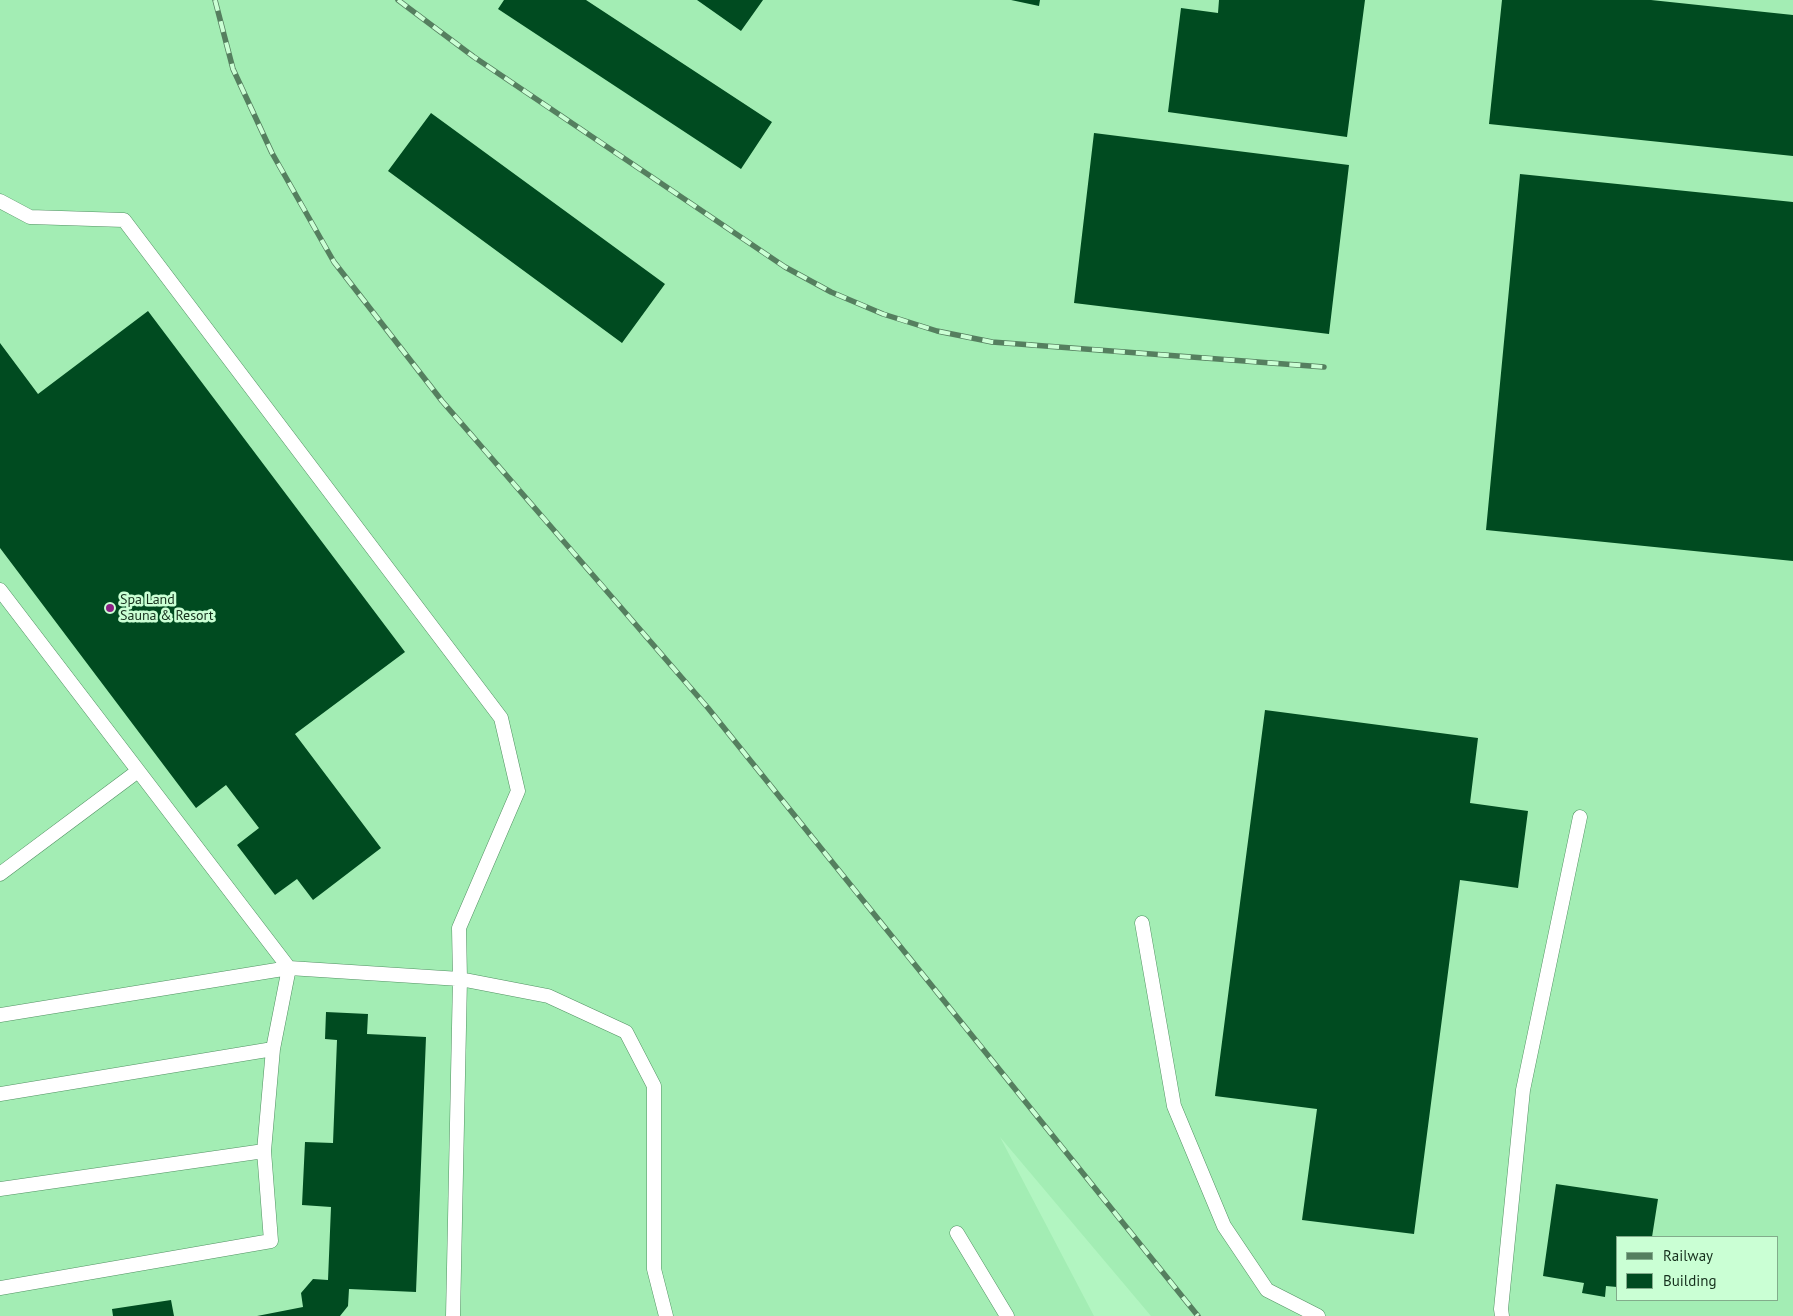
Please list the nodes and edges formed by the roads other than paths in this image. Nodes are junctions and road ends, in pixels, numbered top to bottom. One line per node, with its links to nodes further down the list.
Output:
1 (0, 201): 8 (lane)
2 (0, 590): 3 (lane)
3 (138, 771): 5 (lane); 7 (lane)
4 (1580, 817): 20 (lane)
5 (0, 874)
6 (1142, 923): 19 (lane)
7 (289, 968): 8 (lane); 9 (lane); 10 (lane)
8 (460, 979): 16 (lane); 17 (lane)
9 (0, 1015)
10 (274, 1049): 11 (lane); 12 (lane)
11 (0, 1094)
12 (264, 1152): 13 (lane); 15 (lane)
13 (0, 1189)
14 (957, 1233): 18 (lane)
15 (0, 1288)
16 (453, 1316)
17 (666, 1316)
18 (1008, 1316)
19 (1318, 1316)
20 (1502, 1316)

